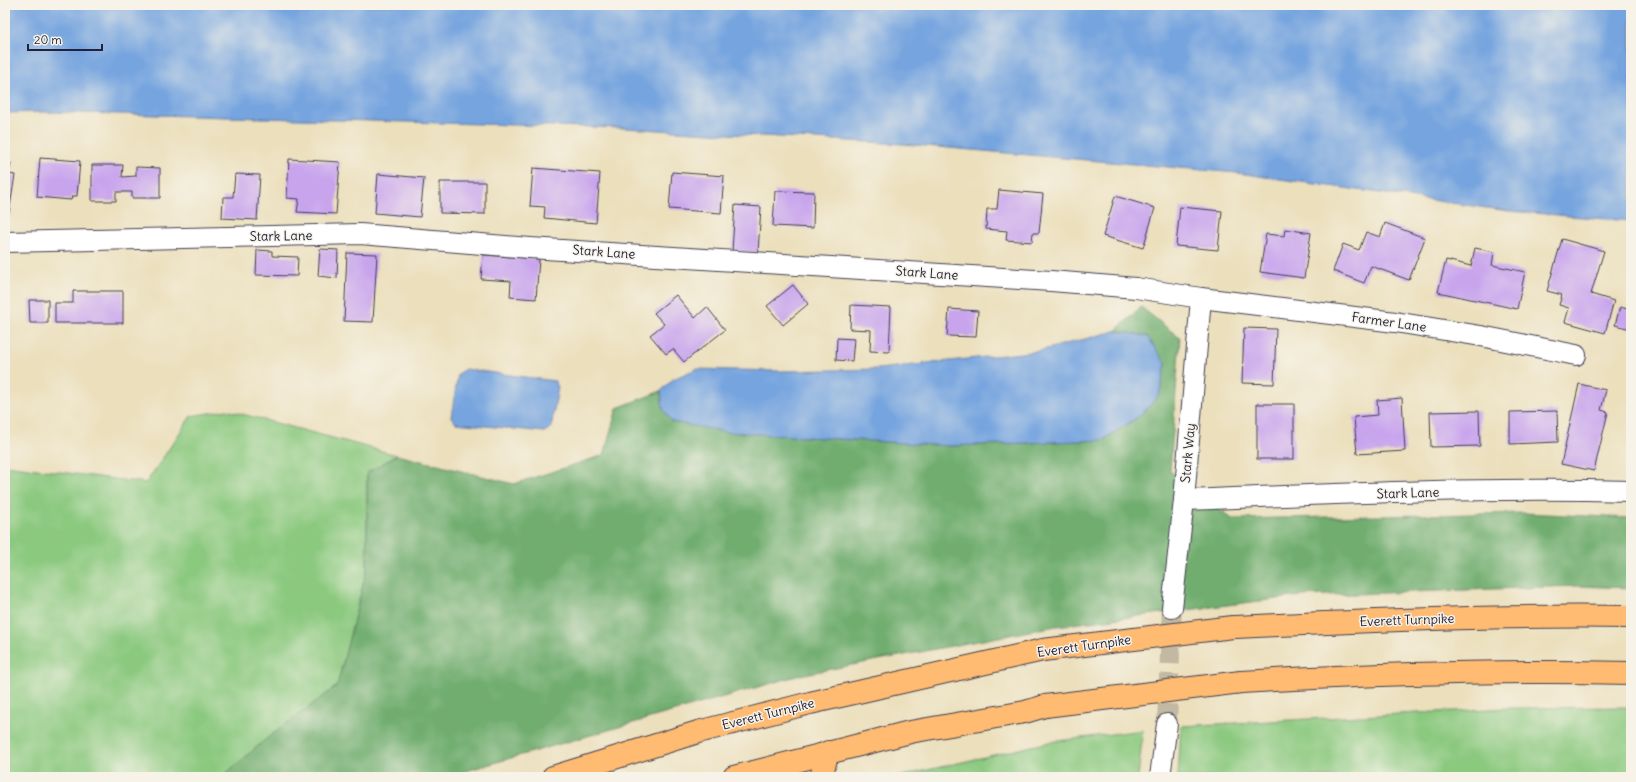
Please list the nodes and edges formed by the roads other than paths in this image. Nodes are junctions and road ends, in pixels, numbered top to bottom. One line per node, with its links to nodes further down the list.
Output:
1 (5, 242): 2 (street, Stark Lane)
2 (1201, 298): 3 (street, Farmer Lane); 5 (street, Stark Way)
3 (1576, 355)
4 (1631, 491): 5 (street, Stark Lane)
5 (1184, 500): 6 (street, Stark Way)
6 (1172, 608)
7 (1631, 617): 11 (highway, Everett Turnpike, bridge)
8 (1631, 673): 10 (highway, bridge)
9 (1167, 724): 14 (street)
10 (828, 752): 12 (highway); 13 (highway)
11 (553, 777)
12 (734, 777)
13 (821, 777)
14 (1160, 777)

